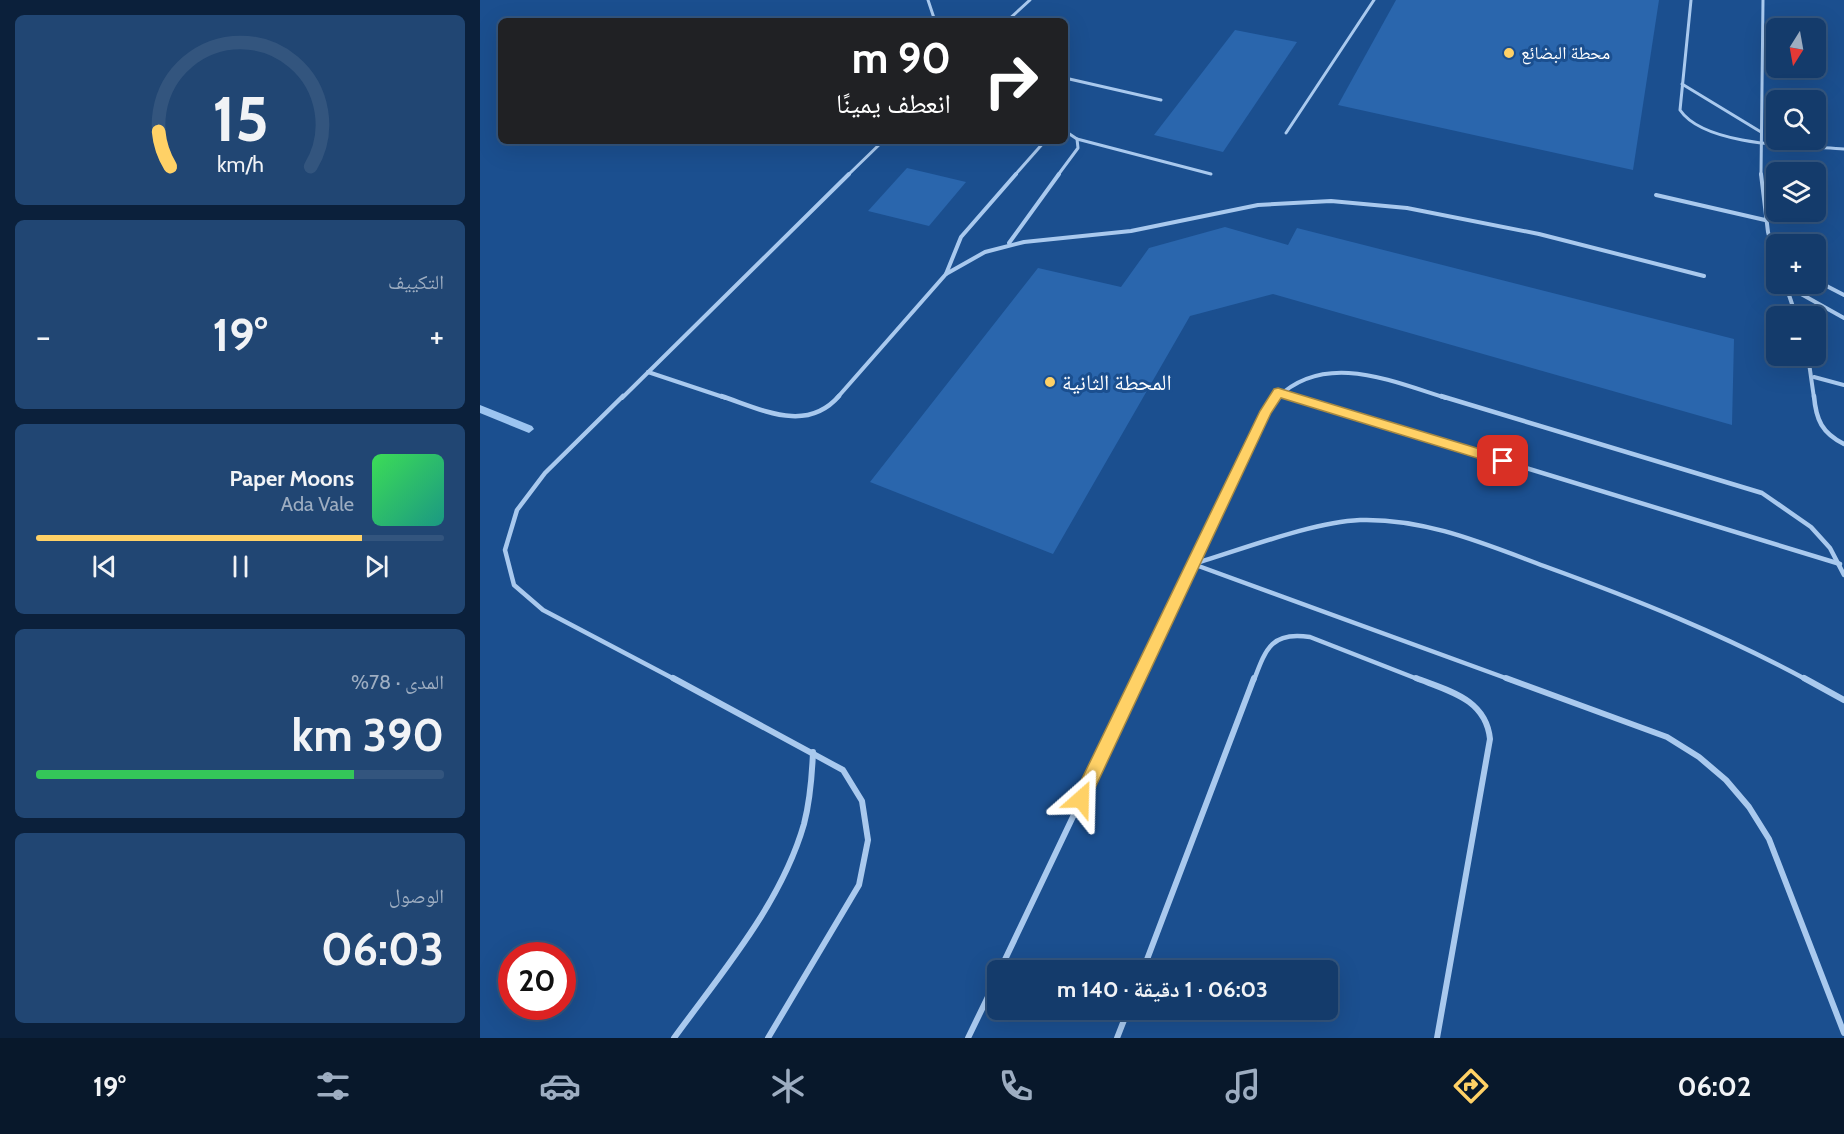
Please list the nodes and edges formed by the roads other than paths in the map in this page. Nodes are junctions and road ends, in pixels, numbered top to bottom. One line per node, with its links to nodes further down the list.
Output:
1 (928, 0): 6 (lane)
2 (1030, 0): 7 (lane)
3 (1374, 0): 13 (lane)
4 (1691, 0): 9 (lane)
5 (1763, 0): 11 (lane)
6 (935, 18)
7 (1010, 18)
8 (1068, 79): 10 (lane)
9 (1682, 84): 11 (lane); 15 (lane)
10 (1161, 100)
11 (1761, 132): 15 (lane)
12 (1068, 133): 14 (lane)
13 (1286, 133)
14 (1077, 139): 19 (lane); 23 (lane)
15 (1761, 141): 18 (lane); 21 (lane)
16 (880, 144): 31 (lane)
17 (1042, 144): 24 (lane)
18 (1844, 149)
19 (1212, 174)
20 (1656, 195): 21 (lane)
21 (1765, 220): 22 (lane)
22 (1769, 234)
23 (1009, 243): 24 (lane); 25 (lane)
24 (946, 274): 31 (lane)
25 (1704, 276)
26 (1826, 286): 28 (lane)
27 (1802, 294): 29 (lane)
28 (1844, 295)
29 (1844, 318)
30 (1811, 366): 32 (lane)
31 (648, 372): 40 (lane)
32 (1814, 377): 33 (lane); 35 (lane)
33 (1844, 385)
34 (1278, 392): 36 (lane); 37 (lane); 37 (lane)
35 (1844, 444)
36 (1192, 564): 39 (lane); 41 (lane); 45 (lane)
37 (1840, 564): 38 (lane)
38 (1844, 575)
39 (1844, 700)
40 (813, 752): 46 (lane); 47 (lane)
41 (1005, 960)
42 (1147, 960): 50 (lane)
43 (987, 998): 48 (lane)
44 (1124, 1020): 49 (lane)
45 (1844, 1033)
46 (674, 1038)
47 (768, 1038)
48 (968, 1038)
49 (1118, 1038)
50 (1437, 1038)

